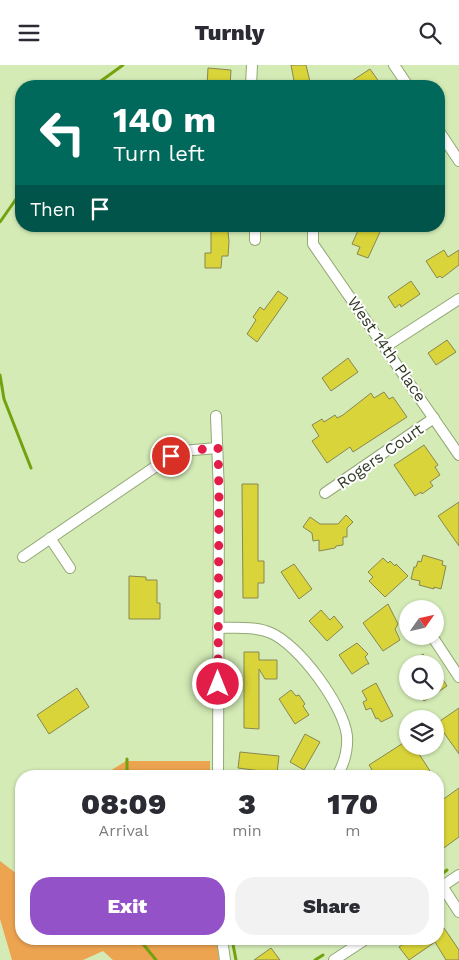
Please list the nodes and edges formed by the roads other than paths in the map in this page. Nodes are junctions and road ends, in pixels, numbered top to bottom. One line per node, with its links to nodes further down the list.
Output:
1 (252, 65): 3 (street)
2 (394, 65): 4 (street)
3 (251, 80)
4 (404, 80)
5 (445, 142): 6 (street)
6 (459, 161)
7 (255, 232): 9 (street)
8 (313, 232): 11 (street, West 14th Place)
9 (254, 240)
10 (459, 299): 11 (street)
11 (385, 347): 13 (street, West 14th Place)
12 (216, 416): 14 (street)
13 (434, 418): 15 (street, West 14th Place); 16 (street, Rogers Court)
14 (218, 448): 17 (street); 20 (street)
15 (459, 455)
16 (325, 493)
17 (50, 539): 18 (street); 19 (street)
18 (22, 557)
19 (70, 568)
20 (218, 628): 23 (street); 24 (street)
21 (438, 645): 22 (street)
22 (459, 677)
23 (218, 770)
24 (341, 770)
25 (459, 875): 26 (street)
26 (444, 885)
27 (444, 893): 28 (street)
28 (459, 912)
29 (223, 945): 31 (street)
30 (357, 945): 32 (street)
31 (225, 960)
32 (334, 960)

